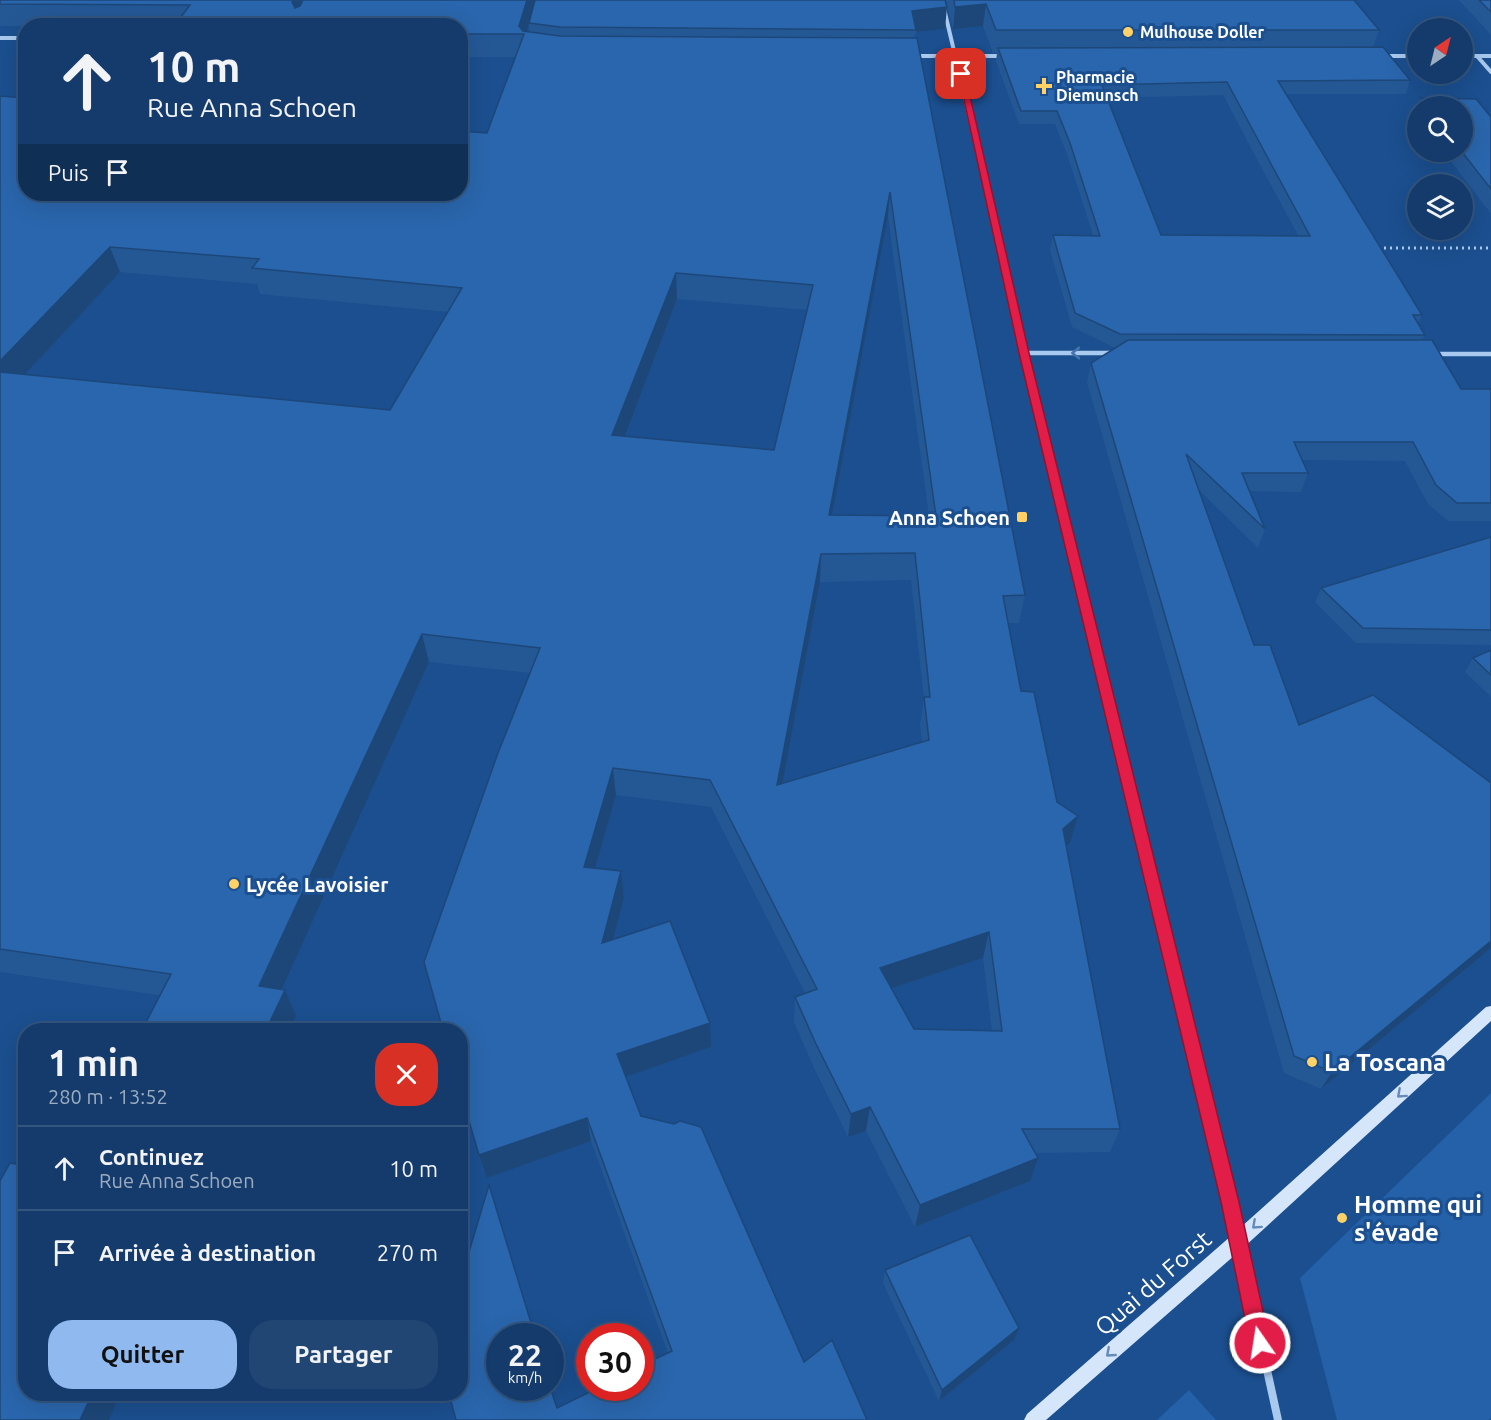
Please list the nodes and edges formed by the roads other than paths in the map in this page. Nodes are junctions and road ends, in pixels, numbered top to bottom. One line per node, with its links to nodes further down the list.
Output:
1 (942, 0): 5 (street)
2 (0, 38): 3 (street)
3 (18, 38)
4 (909, 56): 5 (street)
5 (956, 56): 6 (street); 13 (street)
6 (1004, 56)
7 (1371, 56): 8 (street)
8 (1407, 56)
9 (1473, 56): 10 (street)
10 (1477, 56): 11 (street); 12 (street)
11 (1491, 56)
12 (1491, 72)
13 (1024, 353): 14 (street, one-way to 13); 18 (street)
14 (1122, 353)
15 (1431, 354): 16 (street)
16 (1491, 354)
17 (1491, 1012): 18 (street, Quai du Forst, one-way to 18)
18 (1238, 1242): 19 (street, Quai du Forst, one-way to 19); 20 (street)
19 (1032, 1420)
20 (1278, 1420)

